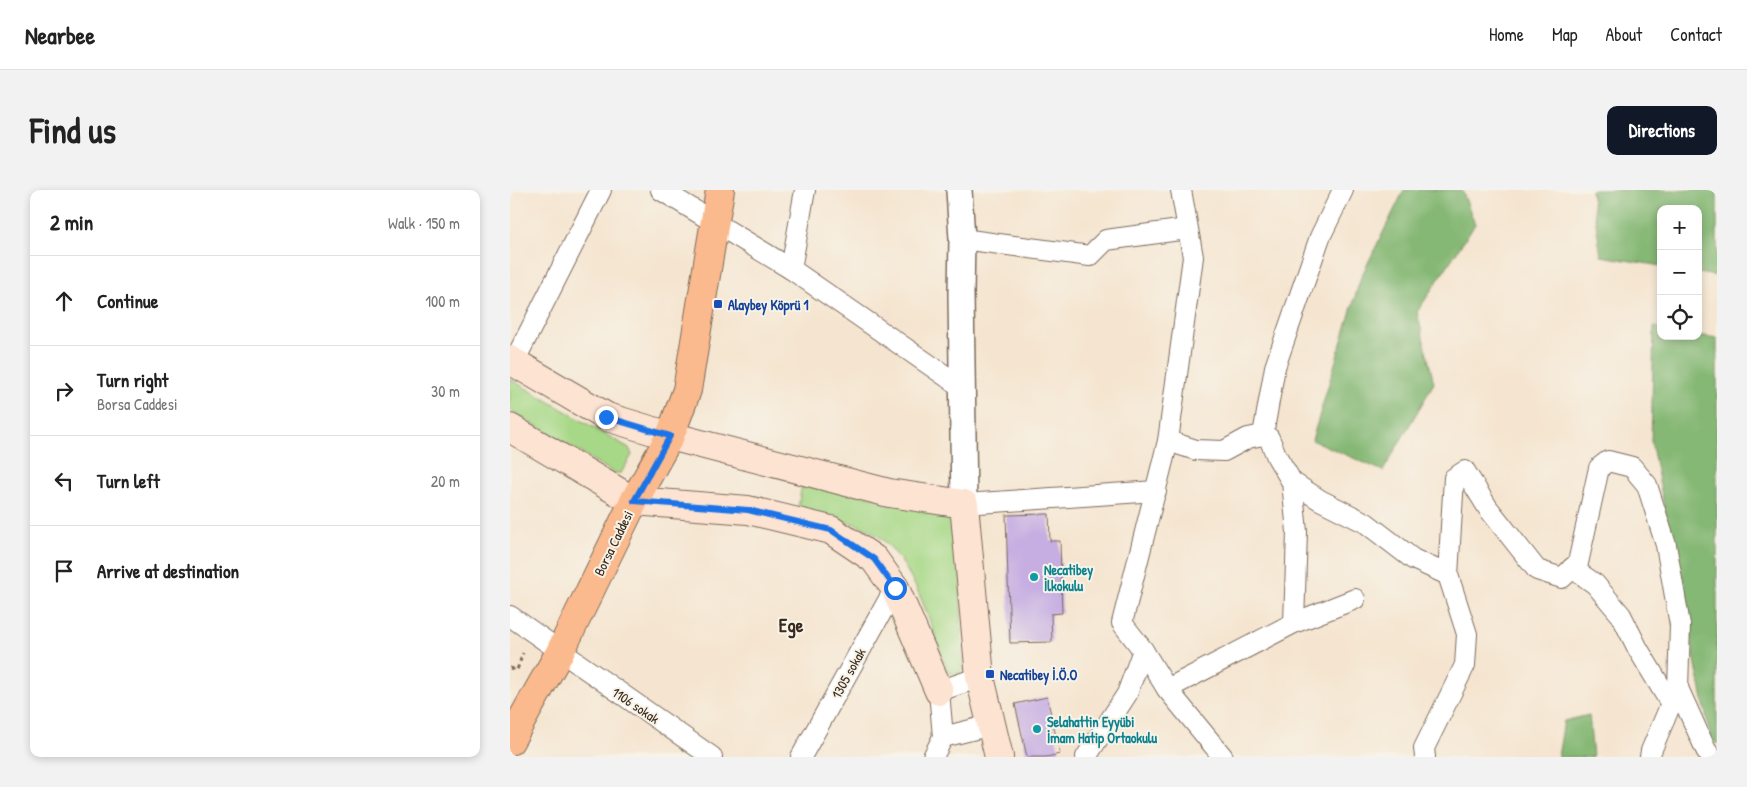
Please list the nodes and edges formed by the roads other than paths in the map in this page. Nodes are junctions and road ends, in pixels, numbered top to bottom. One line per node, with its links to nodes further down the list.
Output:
1 (601, 190): 12 (street)
2 (661, 190): 8 (street)
3 (720, 190): 8 (main road, Borsa Caddesi)
4 (805, 190): 11 (street)
5 (960, 190): 10 (street)
6 (1181, 190): 9 (street)
7 (1343, 190): 15 (street)
8 (715, 223): 11 (street); 16 (main road, Borsa Caddesi)
9 (1187, 229): 10 (street); 17 (street)
10 (962, 239): 13 (street)
11 (791, 269): 13 (street)
12 (512, 361): 16 (main road)
13 (963, 388): 21 (street)
14 (510, 428): 20 (main road)
15 (1263, 435): 17 (street); 18 (street)
16 (670, 436): 20 (main road, Borsa Caddesi); 21 (main road)
17 (1168, 441): 19 (street)
18 (1292, 482): 23 (street); 27 (street)
19 (1156, 491): 21 (street); 28 (street)
20 (634, 501): 24 (main road); 29 (main road, Borsa Caddesi)
21 (964, 504): 30 (main road)
22 (1572, 568): 23 (street); 33 (street); 33 (street)
23 (1448, 575): 43 (street)
24 (895, 588): 32 (main road); 39 (street, 1305 sokak)
25 (1355, 599): 27 (street)
26 (510, 616): 29 (street)
27 (1294, 623): 31 (street)
28 (1143, 650): 31 (street); 37 (street)
29 (560, 652): 36 (main road, Borsa Caddesi); 38 (street, 1106 sokak)
30 (980, 677): 32 (street); 34 (main road)
31 (1167, 689): 42 (street)
32 (939, 691): 35 (street)
33 (1674, 696): 44 (street); 45 (street)
34 (991, 725): 35 (street); 41 (main road)
35 (943, 737): 40 (street)
36 (510, 741)
37 (1088, 756)
38 (712, 757)
39 (801, 757)
40 (933, 757)
41 (999, 757)
42 (1223, 757)
43 (1425, 757)
44 (1650, 757)
45 (1711, 757)

